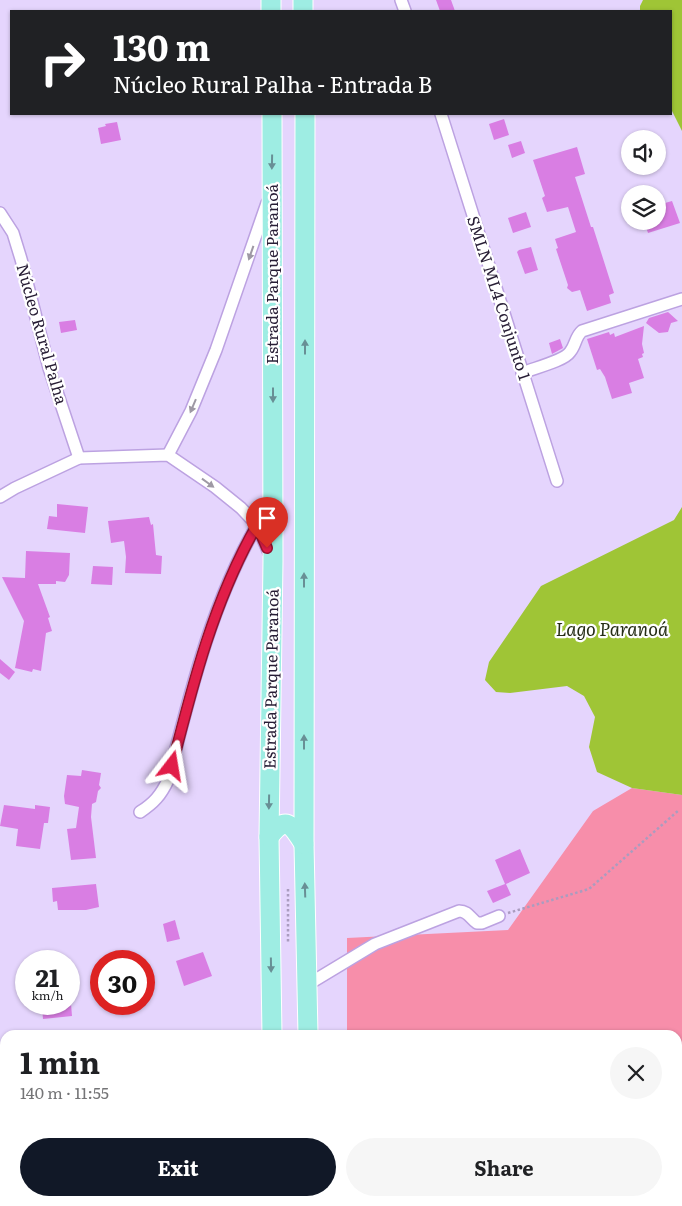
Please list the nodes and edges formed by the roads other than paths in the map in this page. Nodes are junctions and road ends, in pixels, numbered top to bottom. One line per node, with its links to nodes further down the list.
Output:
1 (272, 115): 4 (main road, Estrada Parque Paranoá, one-way to 4)
2 (305, 115): 16 (main road, Estrada Parque Paranoá, one-way to 2)
3 (440, 115): 7 (street, SMLN ML4 Conjunto 1)
4 (272, 191): 8 (street, one-way to 8); 13 (main road, Estrada Parque Paranoá, one-way to 13)
5 (0, 213): 9 (street, Núcleo Rural Palha)
6 (682, 299): 7 (street)
7 (522, 373): 10 (street, SMLN ML4 Conjunto 1)
8 (168, 455): 9 (street); 12 (street, one-way to 12)
9 (79, 458): 11 (street)
10 (557, 481)
11 (0, 497)
12 (257, 525): 13 (street); 14 (street)
13 (273, 561): 15 (main road, Estrada Parque Paranoá, one-way to 15)
14 (140, 812)
15 (269, 837): 16 (main road); 19 (main road, Estrada Parque Paranoá, one-way to 19)
16 (304, 844): 18 (main road, Estrada Parque Paranoá, one-way to 16)
17 (499, 916): 18 (street)
18 (307, 985): 20 (main road, Estrada Parque Paranoá)
19 (272, 1030)
20 (308, 1030)

